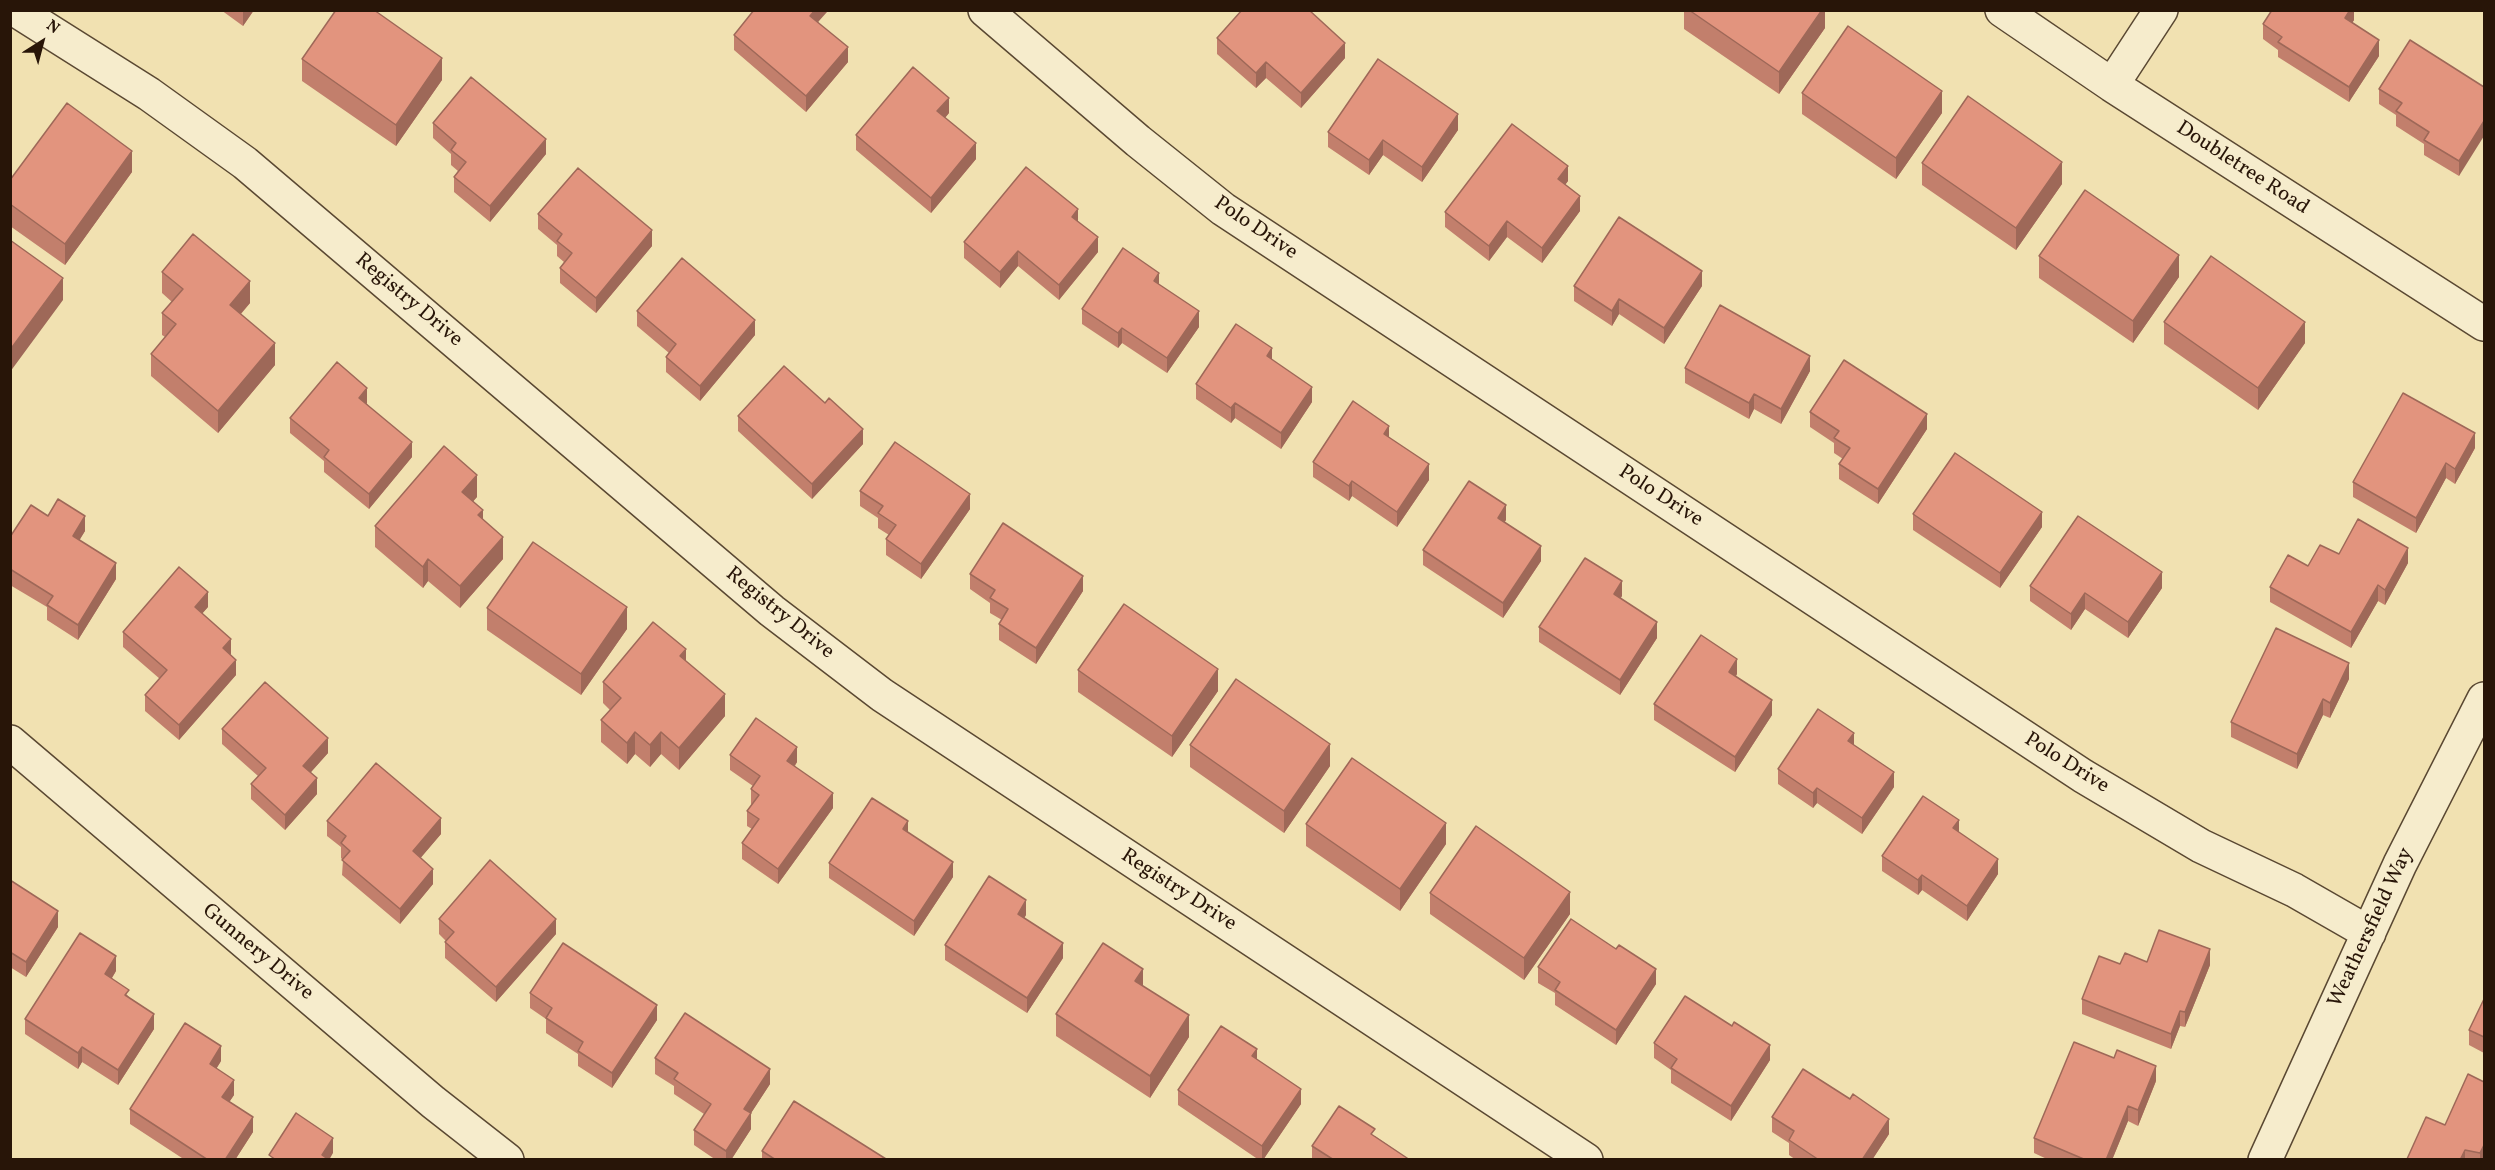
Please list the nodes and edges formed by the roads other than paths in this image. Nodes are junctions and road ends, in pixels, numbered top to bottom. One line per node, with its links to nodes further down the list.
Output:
1 (16, 10): 11 (street, Registry Drive)
2 (985, 10): 9 (street, Polo Drive)
3 (2002, 10): 5 (street, Doubletree Road)
4 (2161, 10): 5 (street)
5 (2112, 85): 6 (street, Doubletree Road)
6 (2484, 324)
7 (2484, 699): 9 (street, Weathersfield Way)
8 (10, 742): 10 (street, Gunnery Drive)
9 (2369, 933): 12 (street, Weathersfield Way)
10 (507, 1160)
11 (1586, 1160)
12 (2265, 1160)

